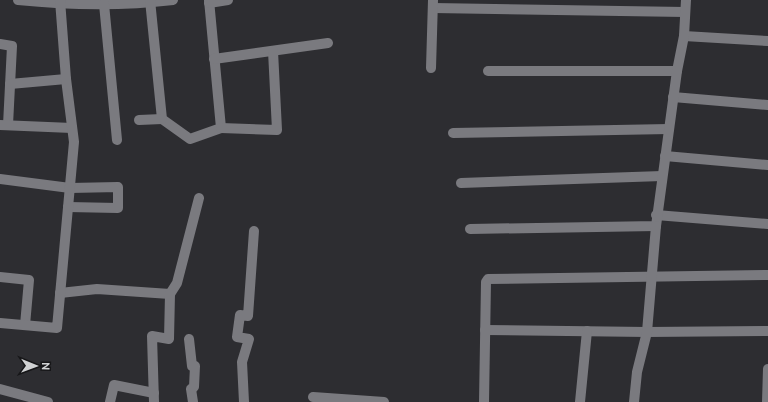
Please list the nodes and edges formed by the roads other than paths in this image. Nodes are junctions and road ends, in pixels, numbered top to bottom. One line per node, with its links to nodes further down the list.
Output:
1 (18, 0): 6 (street)
2 (173, 0): 5 (street)
3 (228, 0): 7 (street)
4 (686, 0): 10 (street)
5 (150, 1): 8 (street); 24 (street)
6 (60, 2): 8 (street); 20 (street)
7 (209, 2): 16 (street)
8 (104, 4): 31 (street)
9 (433, 4): 10 (street); 17 (street)
10 (684, 12): 11 (street)
11 (684, 36): 12 (street); 18 (street)
12 (768, 40)
13 (328, 43): 15 (street)
14 (0, 44): 21 (street)
15 (273, 51): 16 (street); 28 (street)
16 (214, 59): 28 (street)
17 (431, 68)
18 (677, 70): 19 (street); 22 (street)
19 (488, 71)
20 (66, 79): 21 (street); 27 (street)
21 (10, 84): 26 (street)
22 (673, 97): 23 (street); 29 (street)
23 (768, 105)
24 (162, 119): 25 (street); 28 (street)
25 (139, 120)
26 (4, 125): 27 (street)
27 (72, 128): 37 (street)
28 (221, 128)
29 (669, 129): 30 (street); 32 (street)
30 (453, 133)
31 (117, 140)
32 (665, 156): 33 (street); 34 (street)
33 (768, 165)
34 (662, 176): 36 (street); 40 (street)
35 (0, 180): 37 (street)
36 (461, 183)
37 (70, 188): 39 (street); 39 (street)
38 (199, 198): 48 (street)
39 (68, 208): 47 (street)
40 (656, 220): 41 (street); 42 (street); 45 (street)
41 (768, 224)
42 (470, 229)
43 (254, 231): 64 (street)
44 (768, 275): 45 (street)
45 (652, 276): 51 (street); 54 (street)
46 (0, 277): 50 (street)
47 (60, 293): 48 (street); 50 (street)
48 (170, 294): 60 (street)
49 (0, 323): 50 (street)
50 (25, 325)
51 (485, 330): 52 (street); 66 (street)
52 (587, 331): 54 (street); 67 (street)
53 (768, 331): 54 (street)
54 (647, 332): 68 (street)
55 (189, 339): 63 (street)
56 (768, 369): 69 (street)
57 (0, 389): 59 (street)
58 (313, 397): 65 (street)
59 (19, 398): 61 (street)
60 (154, 398): 62 (street)
61 (48, 402)
62 (110, 402)
63 (193, 402)
64 (244, 402)
65 (384, 402)
66 (484, 402)
67 (580, 402)
68 (634, 402)
69 (766, 402)

